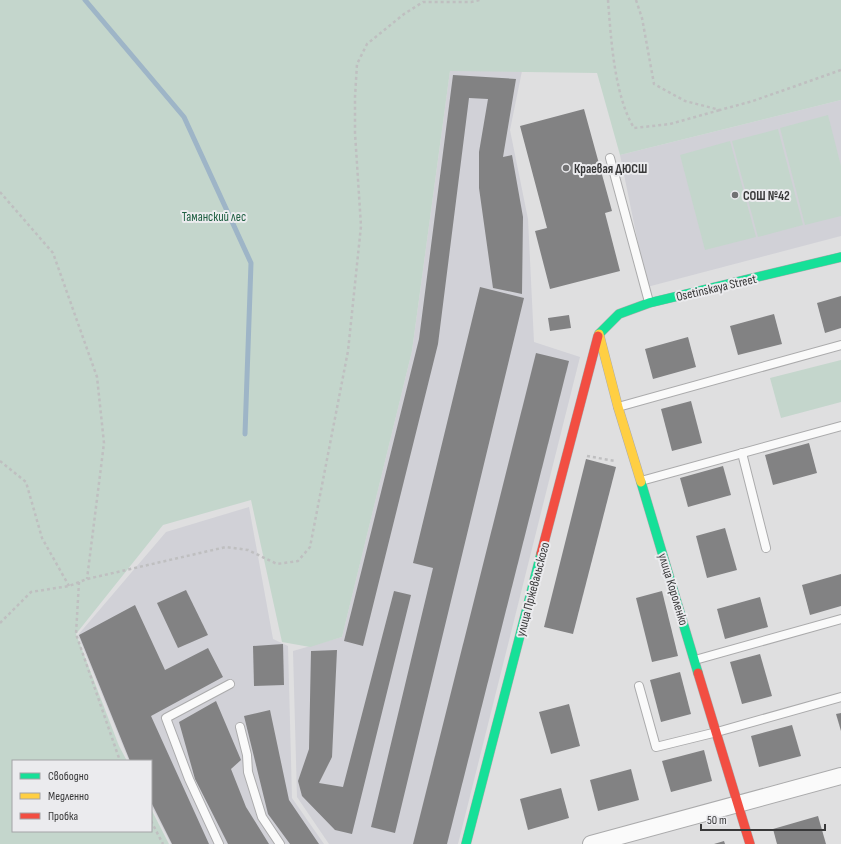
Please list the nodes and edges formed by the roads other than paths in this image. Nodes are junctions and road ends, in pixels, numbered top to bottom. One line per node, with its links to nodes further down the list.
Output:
1 (610, 158): 3 (lane)
2 (841, 257): 3 (street, Osetinskaya Street)
3 (649, 303): 4 (street, Osetinskaya Street)
4 (598, 334): 6 (street, улица Короленко); 22 (street, улица Пржевальского)
5 (841, 345): 6 (lane)
6 (618, 407): 9 (street, улица Короленко)
7 (841, 426): 8 (lane)
8 (742, 453): 9 (lane); 10 (lane)
9 (640, 481): 12 (street, улица Короленко)
10 (766, 548)
11 (841, 619): 12 (lane)
12 (695, 660): 17 (street, улица Короленко)
13 (230, 684): 20 (lane)
14 (639, 686): 17 (lane)
15 (841, 697): 17 (lane)
16 (240, 727): 21 (lane)
17 (717, 732): 19 (street, улица Короленко)
18 (841, 776): 19 (street)
19 (739, 804): 23 (street); 24 (street, улица Короленко)
20 (219, 844)
21 (280, 844)
22 (466, 844)
23 (591, 844)
24 (750, 844)

